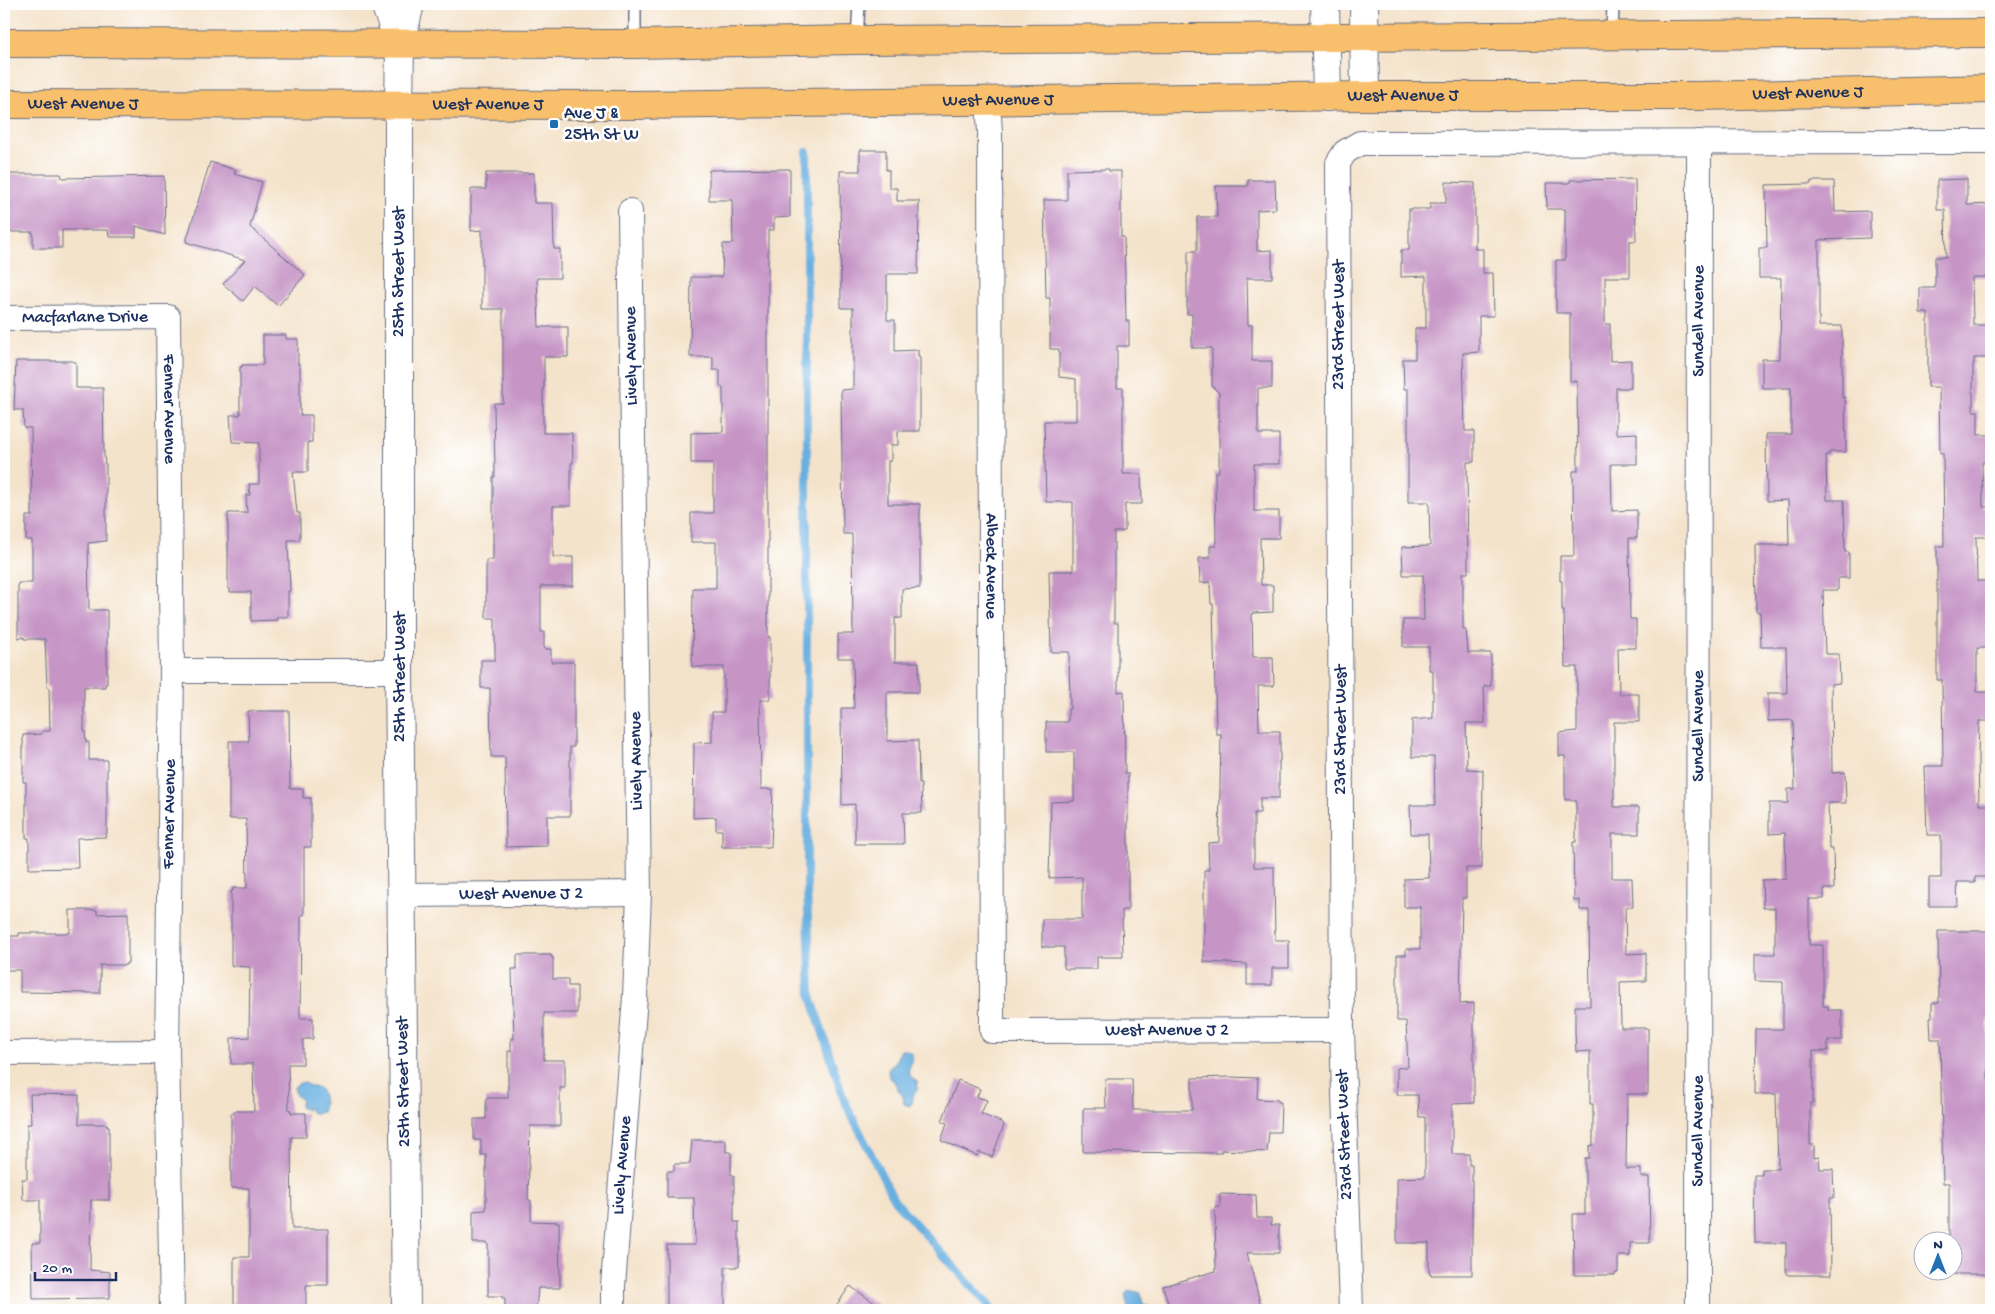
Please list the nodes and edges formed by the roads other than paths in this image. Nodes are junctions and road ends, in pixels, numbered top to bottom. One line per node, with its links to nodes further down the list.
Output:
1 (385, 4): 14 (street, 25th Street West)
2 (410, 4): 14 (street, 25th Street West)
3 (635, 4): 15 (lane)
4 (859, 4): 12 (lane)
5 (1325, 4): 11 (street)
6 (1364, 4): 10 (street)
7 (1613, 4): 9 (lane)
8 (1991, 34): 9 (main road)
9 (1612, 35): 10 (main road)
10 (1364, 36): 11 (main road); 17 (street)
11 (1326, 37): 12 (main road); 18 (street)
12 (857, 40): 15 (main road)
13 (4, 43): 14 (main road)
14 (400, 44): 15 (main road); 21 (street, 25th Street West)
15 (636, 44)
16 (1991, 89): 17 (main road, West Avenue J)
17 (1366, 96): 18 (main road, West Avenue J)
18 (1327, 97): 19 (main road, West Avenue J)
19 (988, 101): 21 (main road, West Avenue J); 32 (street, Albeck Avenue)
20 (4, 104): 21 (main road, West Avenue J)
21 (399, 105): 28 (street, 25th Street West)
22 (1699, 142): 23 (street); 31 (street, 23rd Street West); 39 (street, Sundell Avenue)
23 (1991, 142)
24 (630, 211): 29 (street, Lively Avenue)
25 (4, 318): 26 (street, Macfarlane Drive)
26 (168, 318): 27 (street, Fenner Avenue)
27 (172, 671): 28 (street); 33 (street, Fenner Avenue)
28 (399, 671): 30 (street, 25th Street West)
29 (639, 893): 30 (street, West Avenue J 2); 37 (street, Lively Avenue)
30 (402, 895): 36 (street, 25th Street West)
31 (1342, 1030): 32 (street, West Avenue J 2); 38 (street, 23rd Street West)
32 (992, 1031)
33 (167, 1052): 34 (street); 35 (street, Fenner Avenue)
34 (4, 1053)
35 (172, 1310)
36 (406, 1310)
37 (613, 1310)
38 (1351, 1310)
39 (1698, 1310)

